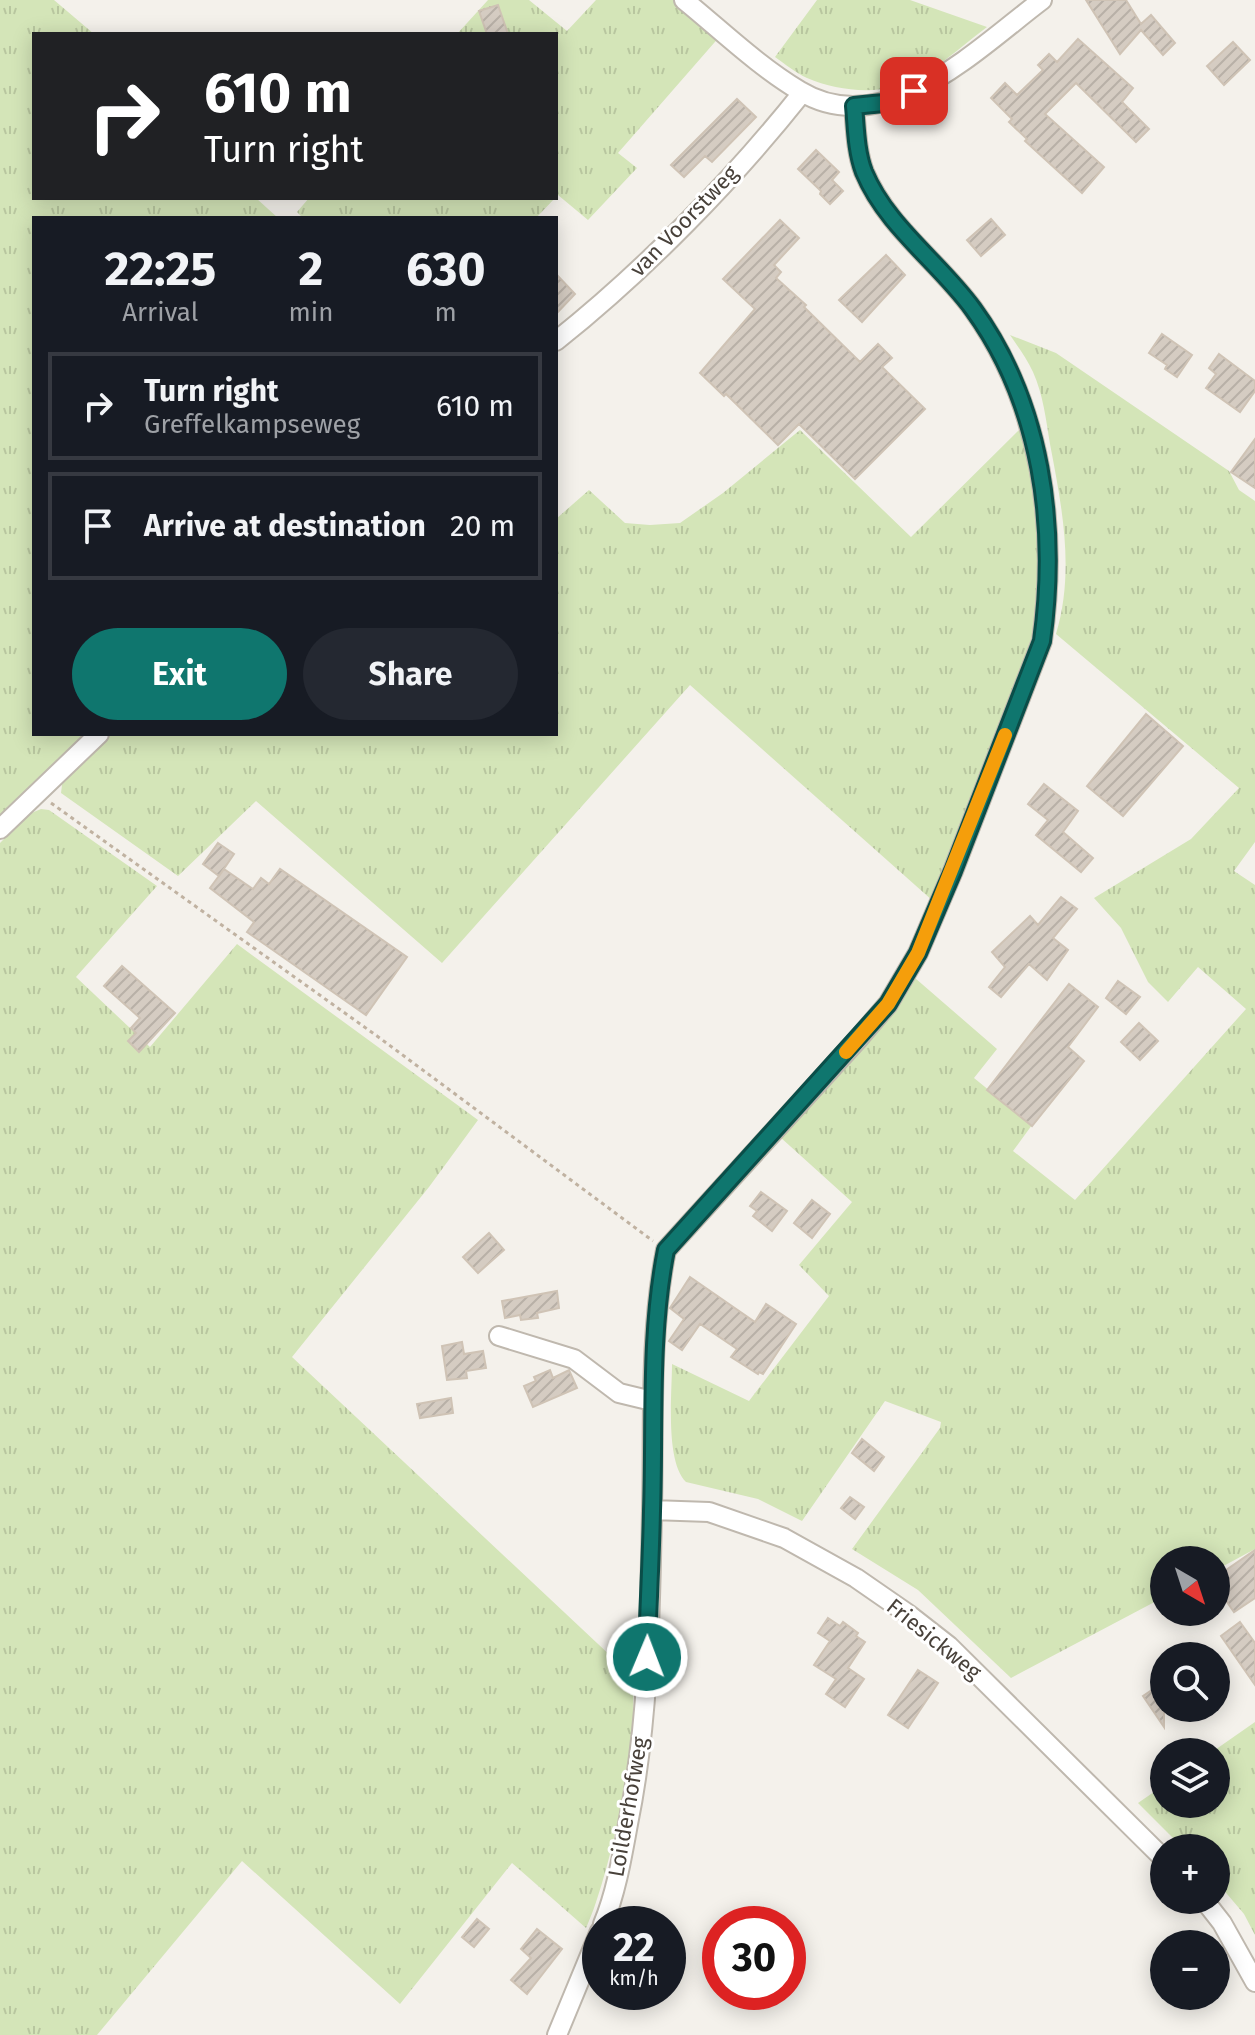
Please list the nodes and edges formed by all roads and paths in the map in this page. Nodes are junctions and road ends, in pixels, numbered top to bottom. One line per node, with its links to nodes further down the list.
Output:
1 (684, 0): 3 (street)
2 (1042, 0): 4 (street)
3 (802, 93): 4 (street); 5 (street, van Voorstweg)
4 (854, 106): 9 (street)
5 (558, 339)
6 (97, 736): 7 (street)
7 (37, 793): 8 (street); 9 (path)
8 (0, 829)
9 (666, 1250): 11 (street, Loilderhofweg)
10 (499, 1336): 11 (street)
11 (652, 1401): 12 (street, Loilderhofweg)
12 (652, 1510): 13 (street, Friesickweg); 14 (street, Loilderhofweg)
13 (1150, 1845)
14 (608, 1906)
15 (1215, 1914): 17 (street)
16 (582, 1975): 18 (street)
17 (1255, 1982)
18 (557, 2035)

